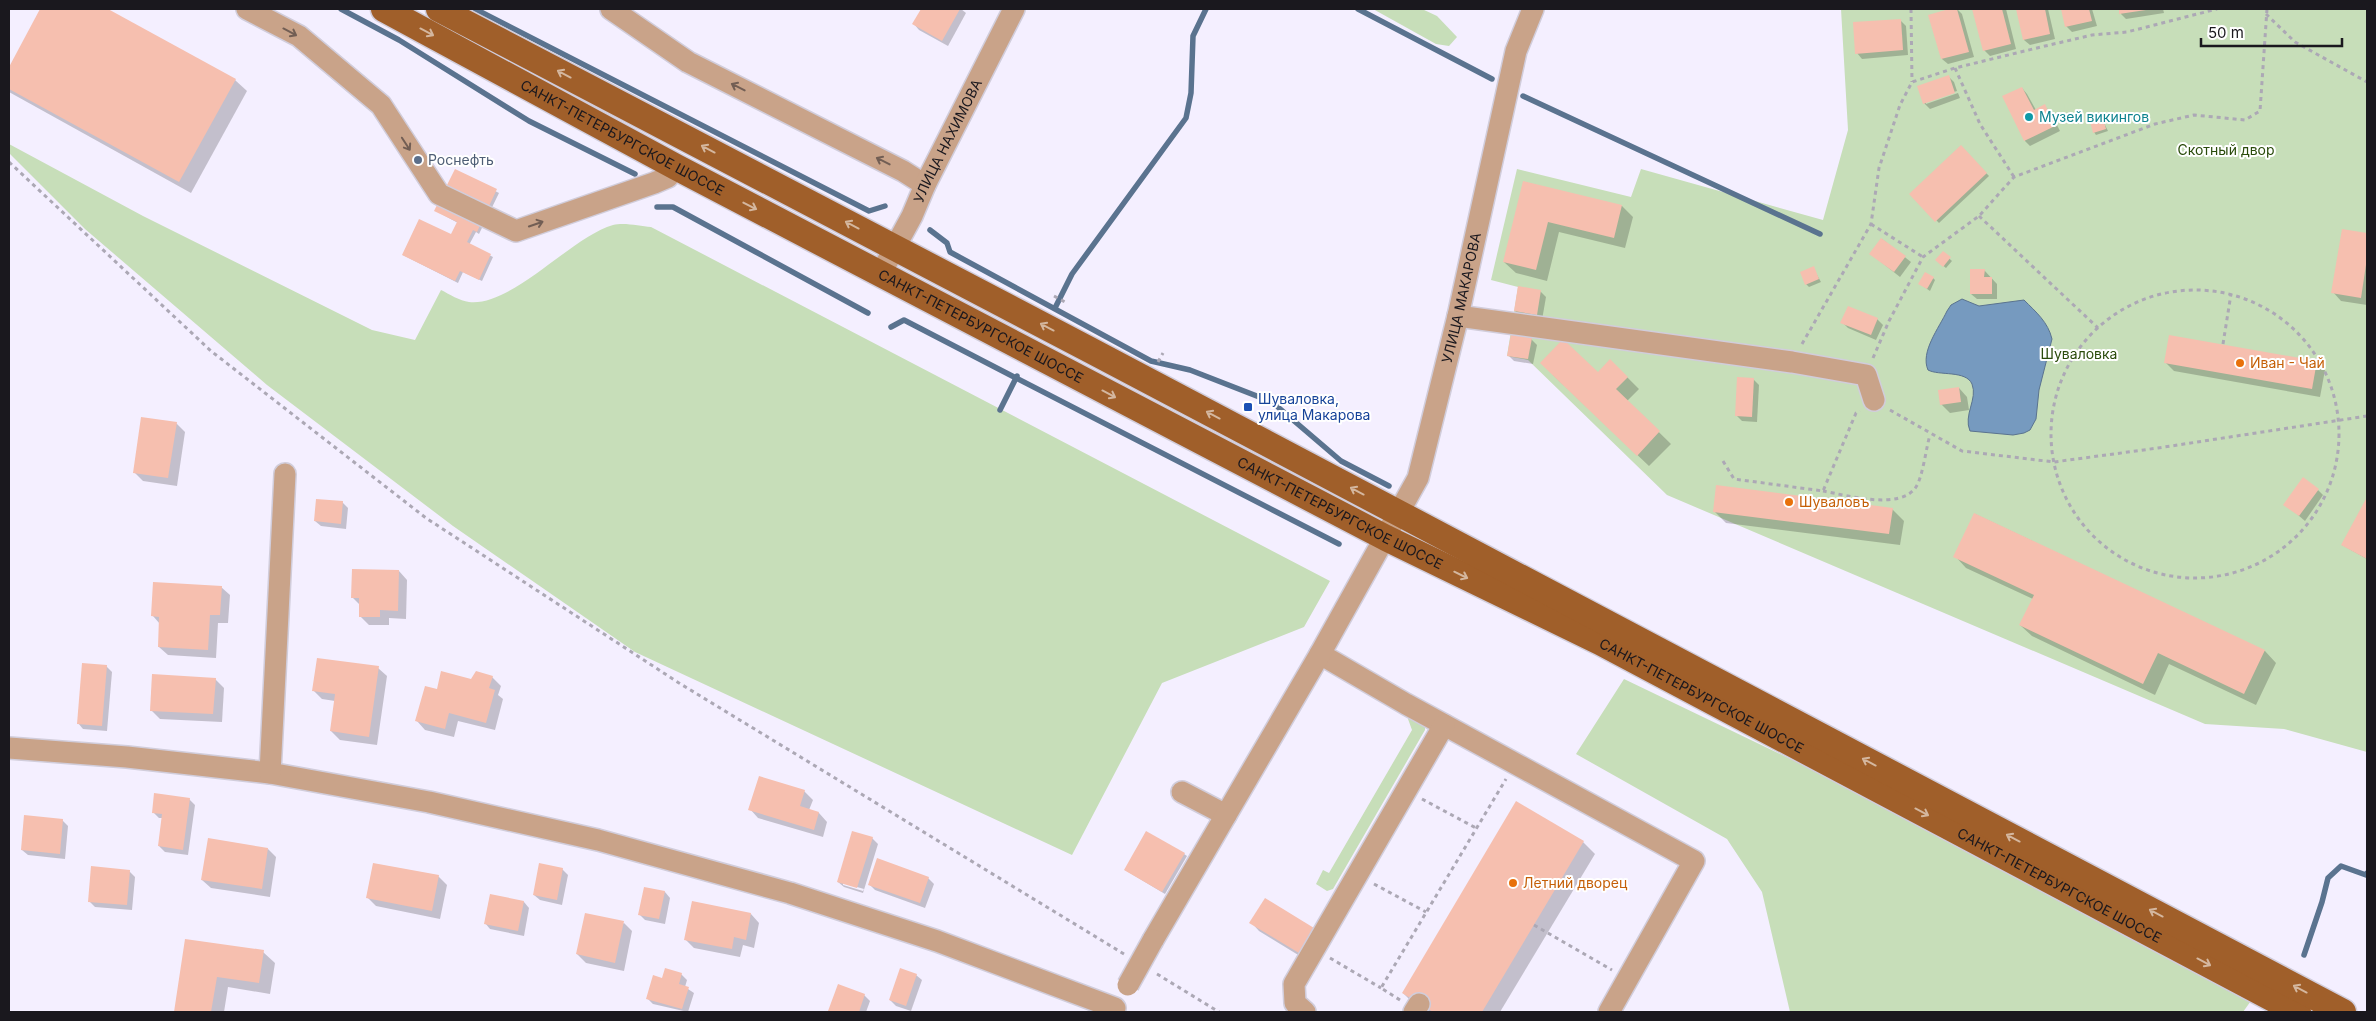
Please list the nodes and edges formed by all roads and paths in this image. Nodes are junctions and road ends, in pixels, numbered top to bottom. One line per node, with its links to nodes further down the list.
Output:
1 (247, 9): 15 (street, one-way to 15)
2 (384, 9): 15 (main road, САНКТ-ПЕТЕРБУРГСКОЕ ШОССЕ, one-way to 15)
3 (439, 9): 20 (main road, САНКТ-ПЕТЕРБУРГСКОЕ ШОССЕ, one-way to 3)
4 (611, 9): 17 (street, one-way to 4)
5 (1014, 9): 17 (street, УЛИЦА НАХИМОВА)
6 (1533, 9): 26 (street, УЛИЦА МАКАРОВА)
7 (1911, 9): 12 (path)
8 (2217, 9): 11 (path)
9 (2268, 9): 10 (path)
10 (2266, 14): 13 (path); 16 (path)
11 (1955, 68): 12 (path); 16 (path)
12 (1912, 82): 19 (path)
13 (2367, 82)
14 (9, 162): 54 (path)
15 (676, 168): 22 (main road, САНКТ-ПЕТЕРБУРГСКОЕ ШОССЕ, one-way to 22)
16 (2014, 177): 18 (path)
17 (925, 185): 20 (street, УЛИЦА НАХИМОВА)
18 (1979, 216): 21 (path); 27 (path)
19 (1871, 224): 21 (path); 29 (path)
20 (895, 247): 22 (street, УЛИЦА НАХИМОВА); 39 (main road, САНКТ-ПЕТЕРБУРГСКОЕ ШОССЕ, one-way to 20)
21 (1923, 257): 30 (path)
22 (881, 273): 40 (main road, САНКТ-ПЕТЕРБУРГСКОЕ ШОССЕ, one-way to 40)
23 (2231, 294): 27 (path); 28 (path); 33 (path)
24 (1054, 296): 25 (path)
25 (1065, 302)
26 (1458, 316): 29 (street); 39 (street, УЛИЦА МАКАРОВА)
27 (2098, 328): 36 (path)
28 (2223, 344)
29 (1792, 362): 30 (street)
30 (1866, 375): 31 (street)
31 (1874, 400): 34 (path); 38 (path)
32 (2367, 416): 33 (path)
33 (2340, 421): 36 (path); 36 (path)
34 (1930, 434): 36 (path); 38 (path)
35 (1723, 461): 38 (path)
36 (2054, 462)
37 (285, 474): 45 (street)
38 (1823, 491)
39 (1400, 513): 40 (street, УЛИЦА МАКАРОВА); 63 (main road, САНКТ-ПЕТЕРБУРГСКОЕ ШОССЕ, one-way to 39)
40 (1386, 538): 41 (street, УЛИЦА МАКАРОВА); 62 (main road, САНКТ-ПЕТЕРБУРГСКОЕ ШОССЕ, one-way to 62)
41 (1320, 654): 42 (street); 48 (street, УЛИЦА МАКАРОВА)
42 (1444, 725): 44 (street); 60 (street)
43 (9, 748): 45 (street)
44 (1515, 764): 49 (path); 61 (street)
45 (270, 774): 58 (street)
46 (1182, 792): 48 (street)
47 (1418, 797): 49 (path)
48 (1226, 815): 54 (street, УЛИЦА МАКАРОВА, bridge)
49 (1476, 828): 51 (path)
50 (1368, 880): 51 (path)
51 (1426, 912): 56 (path)
52 (1534, 925): 55 (path)
53 (1324, 954): 56 (path)
54 (1140, 963): 58 (street, УЛИЦА МАКАРОВА, bridge); 59 (path)
55 (1605, 966)
56 (1381, 988): 57 (path)
57 (1416, 1009)
58 (1115, 1010)
59 (1219, 1012)
60 (1305, 1012)
61 (1610, 1012)
62 (2298, 1012)
63 (2343, 1012)

